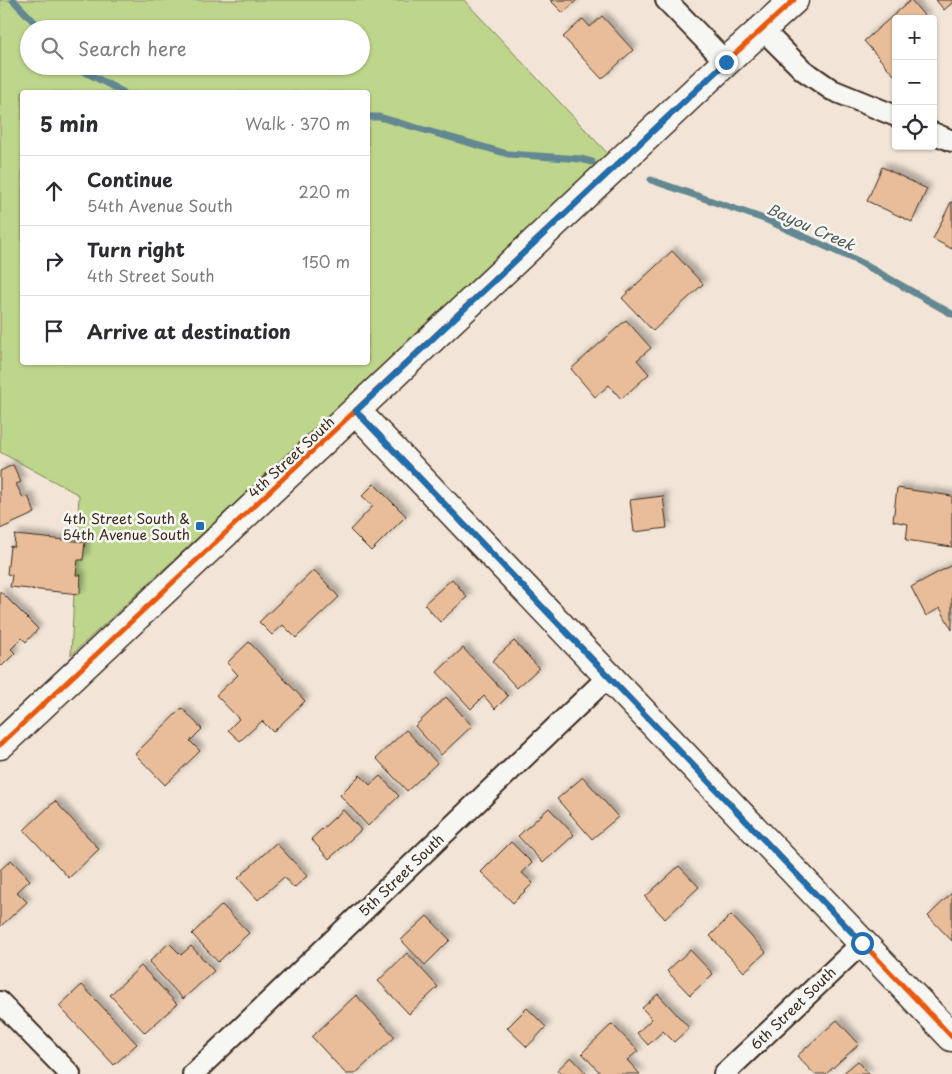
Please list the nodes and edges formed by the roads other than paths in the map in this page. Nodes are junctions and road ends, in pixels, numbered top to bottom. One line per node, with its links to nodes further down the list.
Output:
1 (666, 0): 4 (street)
2 (794, 0): 3 (street, 4th Street South)
3 (762, 29): 4 (street, 4th Street South); 5 (street)
4 (726, 62): 8 (street, 4th Street South)
5 (892, 114)
6 (937, 135): 7 (street)
7 (952, 141)
8 (356, 411): 9 (street); 10 (street, 4th Street South)
9 (609, 676): 11 (street); 15 (street, 5th Street South)
10 (0, 745)
11 (862, 943): 13 (street); 16 (street, 6th Street South)
12 (0, 1002): 14 (street)
13 (949, 1026)
14 (70, 1074)
15 (193, 1074)
16 (724, 1074)

